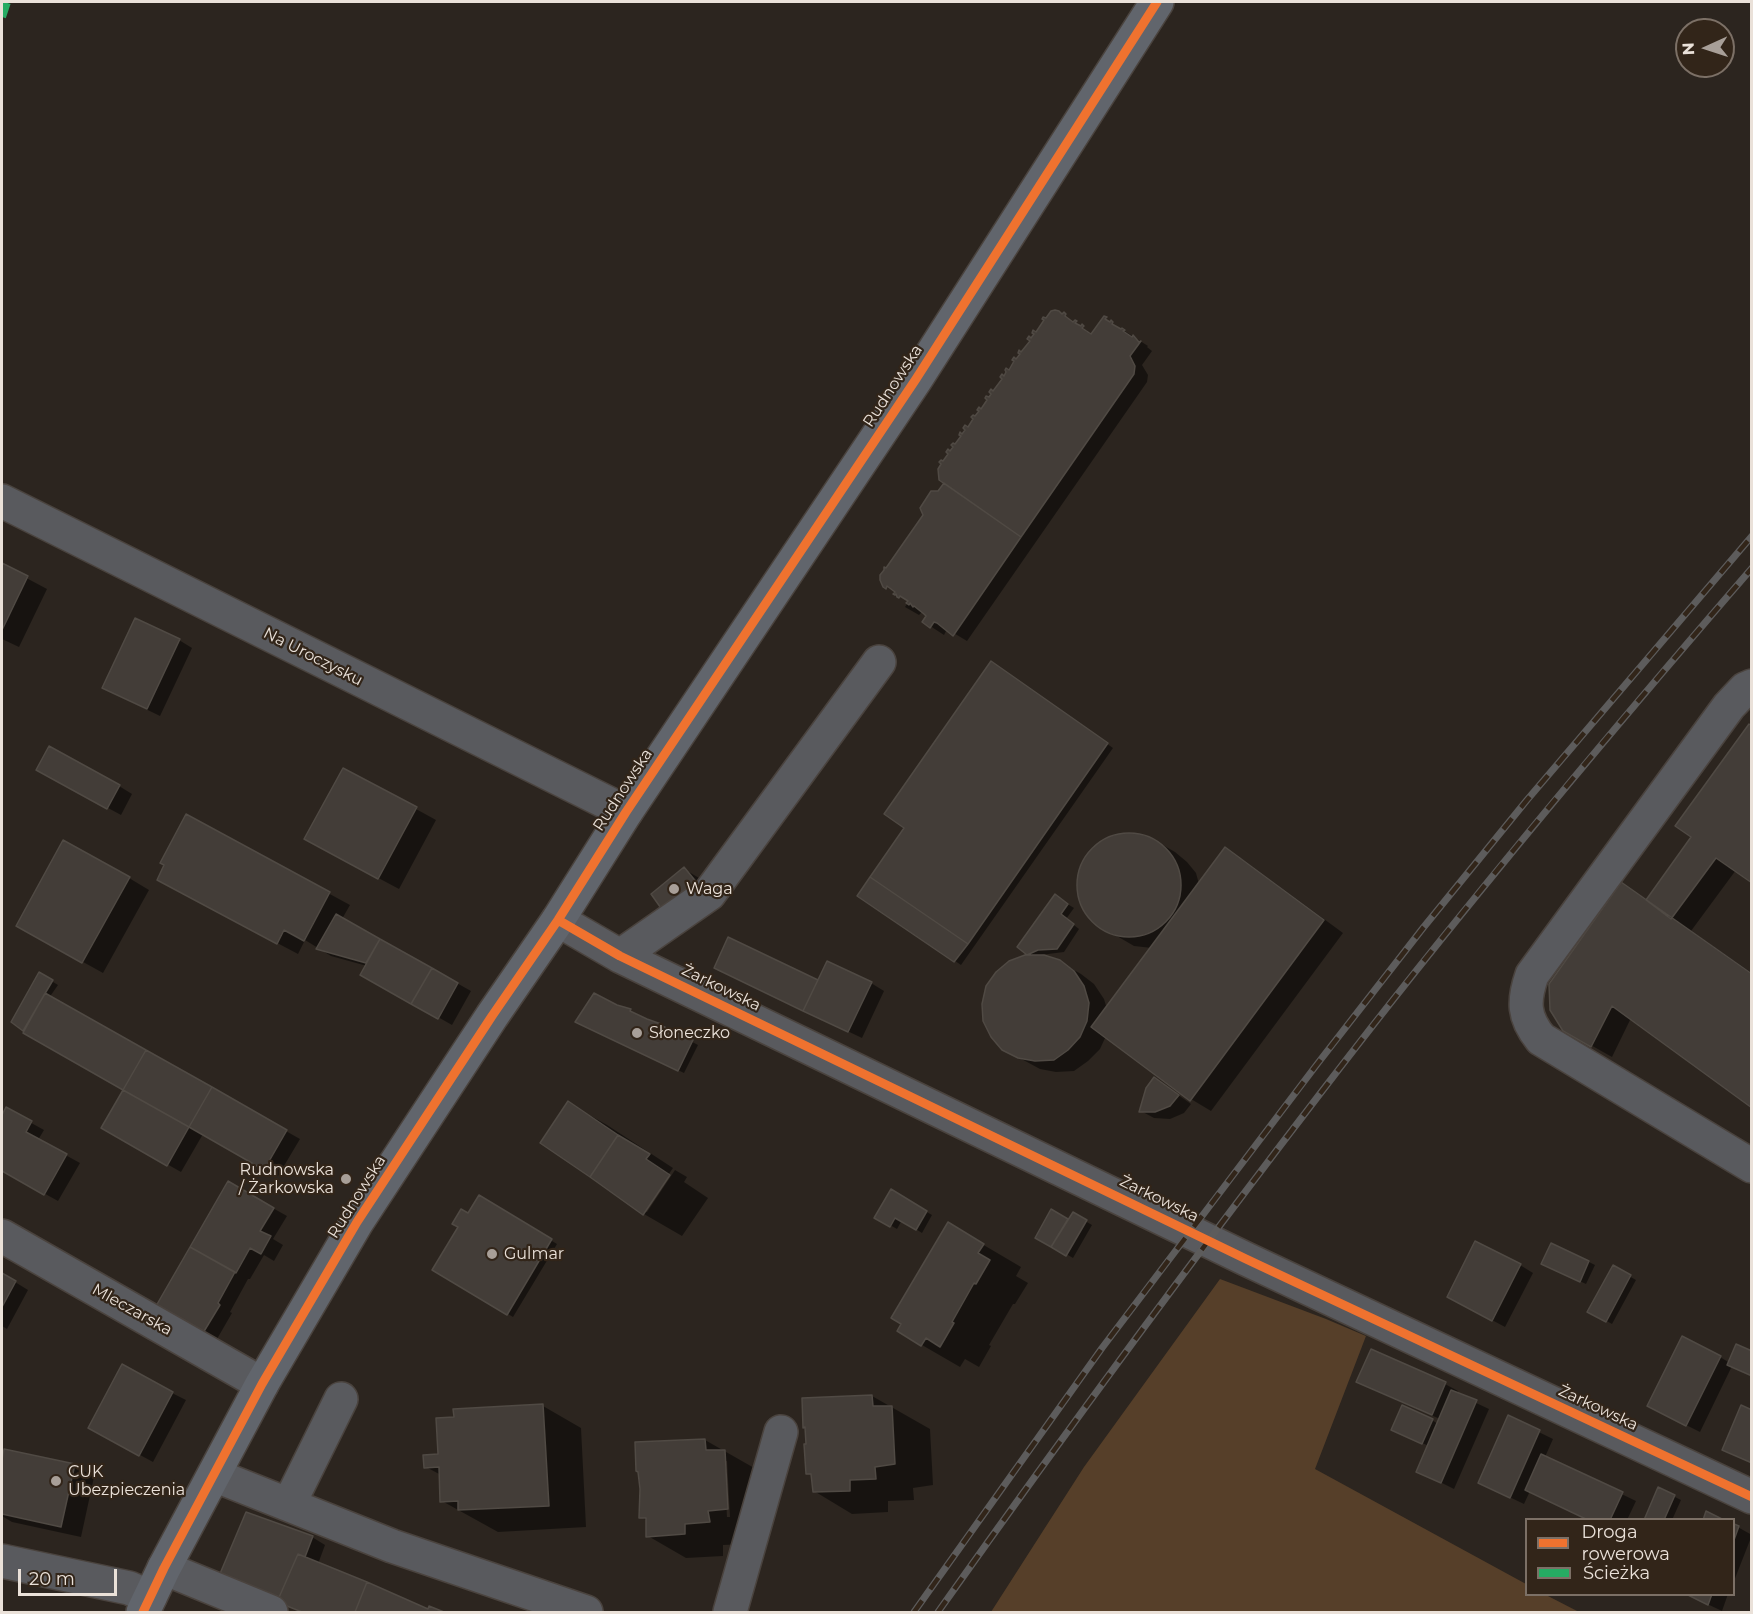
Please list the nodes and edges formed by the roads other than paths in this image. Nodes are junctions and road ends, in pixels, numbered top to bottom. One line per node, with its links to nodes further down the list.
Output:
1 (1158, 2): 5 (main road, Rudnowska)
2 (2, 501): 5 (street, Na Uroczysku)
3 (879, 662): 7 (street)
4 (1752, 686): 8 (street)
5 (626, 812): 6 (main road, Rudnowska)
6 (558, 920): 7 (street, Żarkowska); 10 (main road, Rudnowska)
7 (620, 956): 14 (street, Żarkowska)
8 (1752, 1166)
9 (2, 1236): 10 (street, Mleczarska)
10 (262, 1384): 13 (main road, Rudnowska)
11 (341, 1399): 15 (street)
12 (781, 1432): 21 (street)
13 (214, 1475): 15 (street); 17 (main road, Rudnowska)
14 (1752, 1497)
15 (289, 1504): 20 (street)
16 (2, 1561): 18 (street)
17 (164, 1568): 18 (main road, Rudnowska); 19 (street)
18 (147, 1605)
19 (271, 1612)
20 (586, 1612)
21 (730, 1612)

